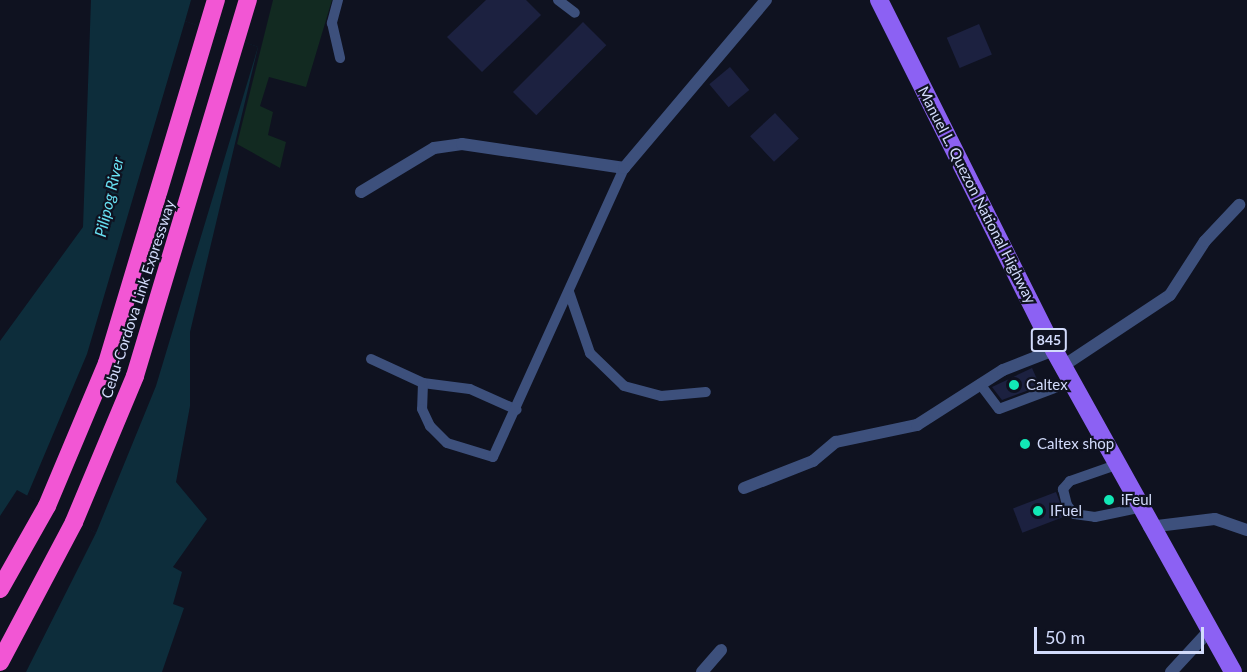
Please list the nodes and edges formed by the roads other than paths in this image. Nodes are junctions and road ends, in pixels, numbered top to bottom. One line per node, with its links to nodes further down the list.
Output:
1 (216, 0): 24 (highway, Cebu-Cordova Link Expressway)
2 (248, 0): 27 (highway, Cebu-Cordova Link Expressway)
3 (338, 0): 8 (lane)
4 (558, 0): 7 (lane)
5 (766, 0): 9 (street)
6 (879, 0): 14 (main road, Manuel L. Quezon National Highway / 845)
7 (575, 13)
8 (340, 58)
9 (624, 168): 10 (street); 12 (lane)
10 (361, 192)
11 (1239, 205): 14 (street)
12 (569, 292): 17 (lane); 18 (lane)
13 (371, 359): 15 (lane)
14 (1063, 366): 16 (street); 16 (lane); 19 (main road, Manuel L. Quezon National Highway / 845)
15 (423, 383): 18 (lane); 18 (lane)
16 (980, 384): 20 (street)
17 (706, 392)
18 (517, 410)
19 (1116, 465): 21 (main road, Manuel L. Quezon National Highway / 845); 21 (lane)
20 (744, 488)
21 (1139, 508): 22 (main road, Manuel L. Quezon National Highway / 845)
22 (1149, 527): 23 (street); 25 (main road, Manuel L. Quezon National Highway / 845)
23 (1247, 530)
24 (0, 590)
25 (1209, 631): 29 (street); 30 (main road, Manuel L. Quezon National Highway / 845)
26 (721, 650): 28 (street)
27 (0, 662)
28 (702, 672)
29 (1171, 672)
30 (1233, 672)

